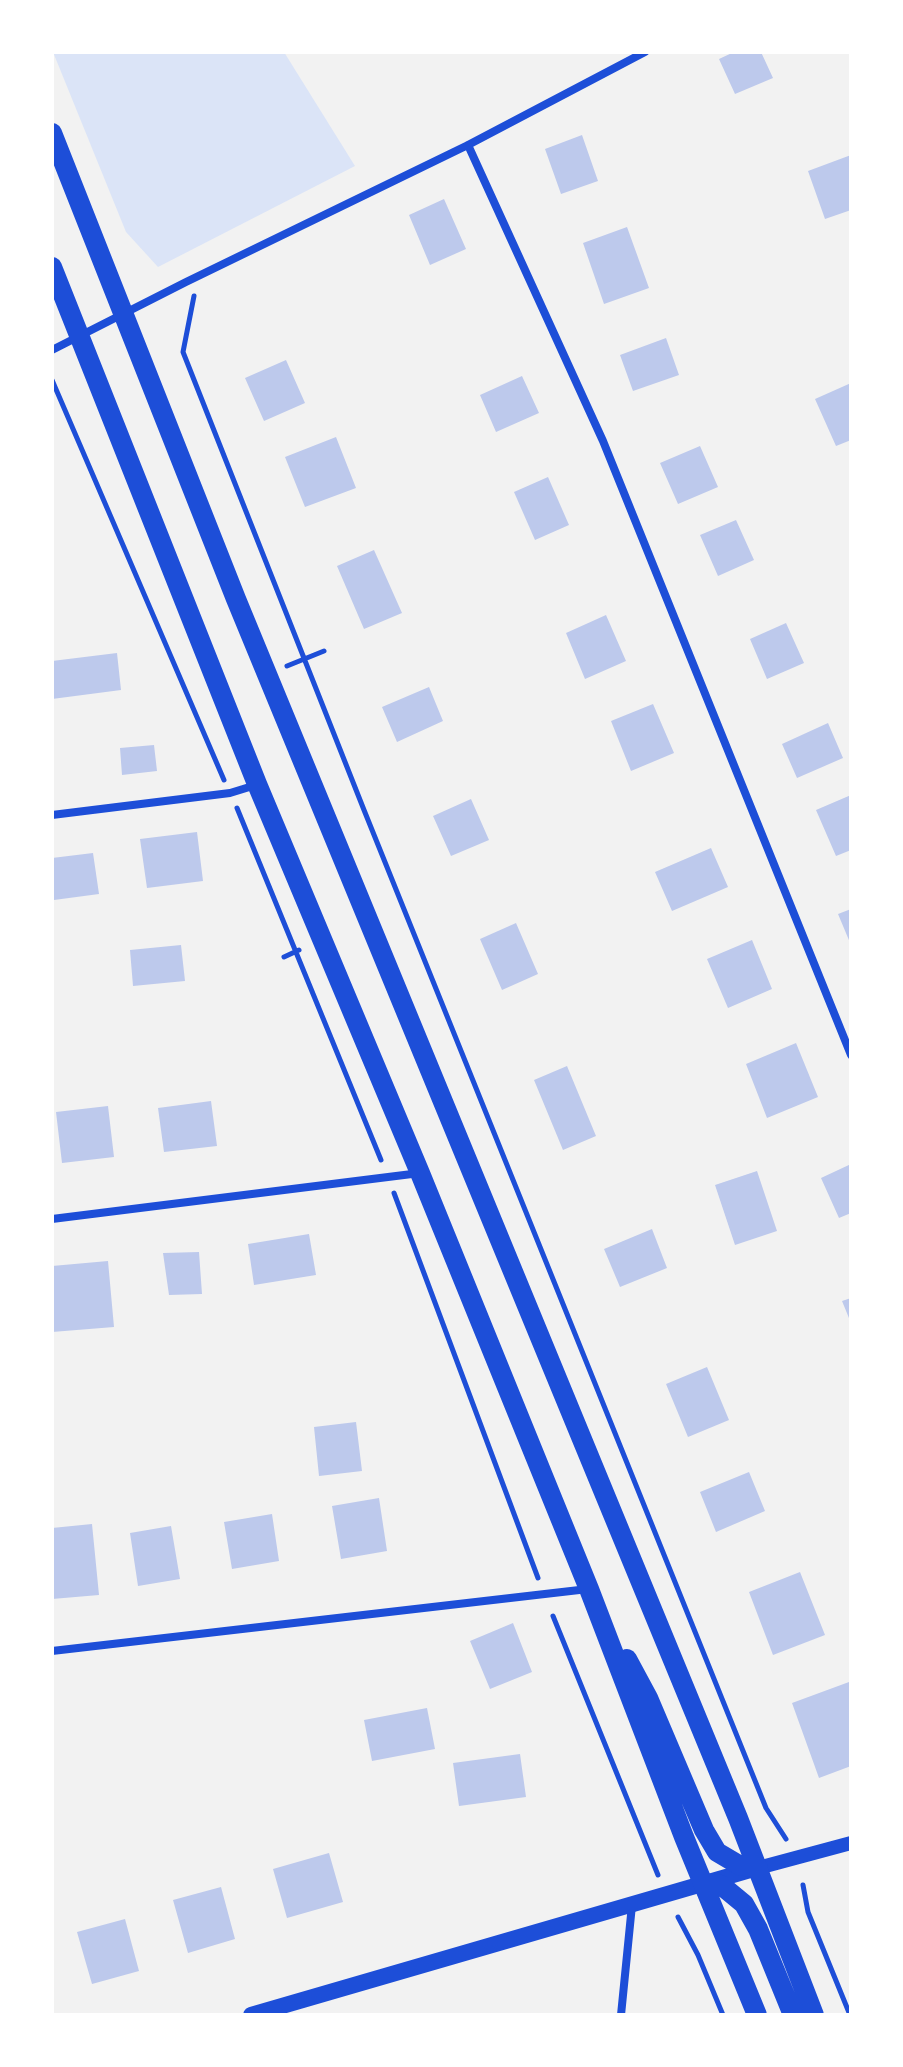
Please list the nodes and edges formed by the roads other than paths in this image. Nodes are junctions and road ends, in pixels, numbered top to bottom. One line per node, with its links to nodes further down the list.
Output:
1 (645, 52): 3 (street)
2 (52, 133): 5 (main road)
3 (468, 145): 5 (street); 10 (street)
4 (52, 267): 6 (main road)
5 (125, 314): 6 (street); 16 (main road)
6 (80, 335): 7 (street); 8 (main road)
7 (52, 350)
8 (257, 784): 9 (street); 11 (main road)
9 (52, 815)
10 (851, 1055)
11 (420, 1173): 12 (street); 13 (main road)
12 (52, 1219)
13 (589, 1589): 14 (street); 16 (main road); 17 (main road)
14 (52, 1651)
15 (851, 1843): 16 (street)
16 (758, 1868): 17 (main road); 23 (main road)
17 (704, 1883): 18 (main road); 21 (main road); 22 (main road)
18 (632, 1904): 19 (main road); 20 (street)
19 (251, 2015)
20 (621, 2015)
21 (757, 2015)
22 (793, 2015)
23 (814, 2015)

